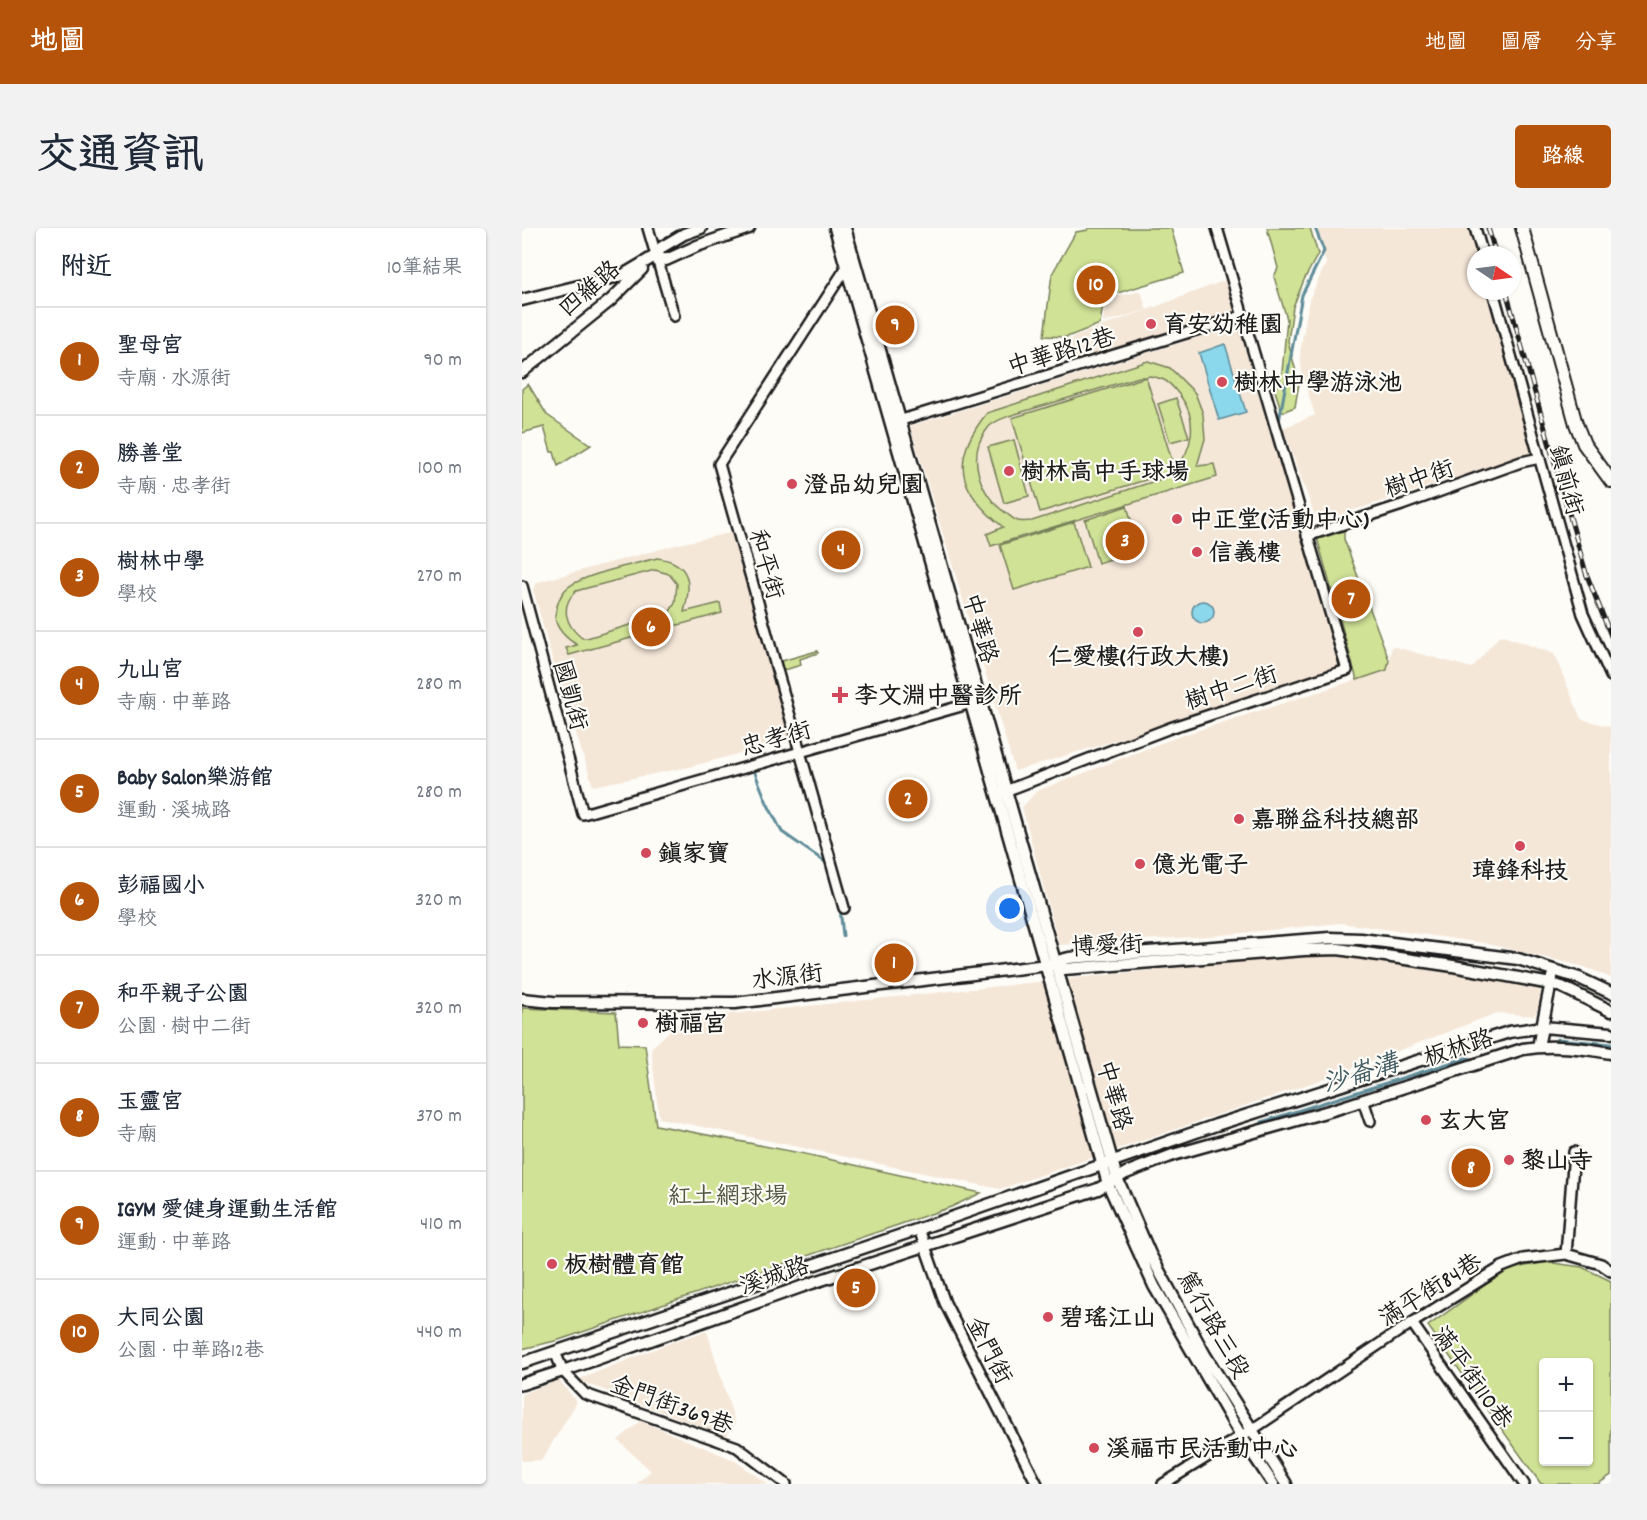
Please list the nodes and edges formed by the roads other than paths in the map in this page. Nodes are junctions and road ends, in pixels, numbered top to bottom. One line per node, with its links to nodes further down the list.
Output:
1 (648, 228): 10 (street)
2 (701, 228): 10 (street)
3 (750, 228): 10 (street)
4 (835, 228): 11 (street, 中華路)
5 (845, 228): 11 (street, 中華路)
6 (1217, 228): 14 (street)
7 (1475, 228): 9 (street)
8 (1522, 228): 19 (main road)
9 (1480, 246)
10 (655, 256): 12 (street); 15 (street); 16 (street, 四維路)
11 (851, 267): 17 (street, 中華路); 24 (street, 和平街)
12 (522, 300)
13 (1496, 300): 18 (street, 鎮前街)
14 (1242, 315): 17 (street, 中華路12巷); 20 (street)
15 (674, 316)
16 (522, 372)
17 (896, 422): 23 (street, 中華路)
18 (1540, 458): 20 (street, 樹中街); 22 (street, 鎮前街)
19 (1611, 481)
20 (1307, 536): 25 (street, 樹中二街)
21 (522, 586): 26 (street, 國凱街)
22 (1611, 676)
23 (976, 701): 24 (street, 忠孝街); 25 (street, 中華路)
24 (800, 752): 26 (street, 忠孝街); 27 (street, 和平街)
25 (1002, 793): 28 (street, 中華路)
26 (583, 814)
27 (844, 908)
28 (1051, 964): 29 (street, 博愛街); 30 (street, 博愛街); 32 (street, 水源街); 41 (street, 中華路)
29 (1553, 969): 30 (street); 31 (street, 博愛街)
30 (1551, 984): 33 (street, 博愛街); 34 (street)
31 (1611, 993)
32 (522, 999)
33 (1611, 1011)
34 (1543, 1027): 35 (street); 36 (street); 41 (street, 板林路)
35 (1611, 1033)
36 (1538, 1047): 37 (street, 板林路); 38 (street, 板林路)
37 (1611, 1053)
38 (1363, 1100): 39 (street); 42 (street, 板林路)
39 (1370, 1121)
40 (1574, 1152): 45 (street)
41 (1107, 1164): 42 (street, 中華路); 43 (street, 溪城路)
42 (1112, 1181): 44 (street, 溪城路); 52 (street, 篤行路三段)
43 (919, 1228): 44 (street, 金門街); 48 (street, 溪城路)
44 (925, 1247): 50 (street, 溪城路); 54 (street, 金門街)
45 (1566, 1254): 46 (street); 47 (street, 滿平街84巷)
46 (1611, 1271)
47 (1412, 1323): 52 (street, 滿平街84巷); 58 (street, 滿平街110巷)
48 (555, 1352): 49 (street, 溪城路); 50 (street, 金門街369巷)
49 (522, 1363)
50 (563, 1371): 51 (street, 溪城路); 53 (street, 金門街369巷)
51 (522, 1384)
52 (1246, 1433): 55 (street, 滿平街84巷); 56 (street, 篤行路三段); 57 (street, 篤行路三段)
53 (786, 1484)
54 (1037, 1484)
55 (1163, 1484)
56 (1273, 1484)
57 (1286, 1484)
58 (1524, 1484)

